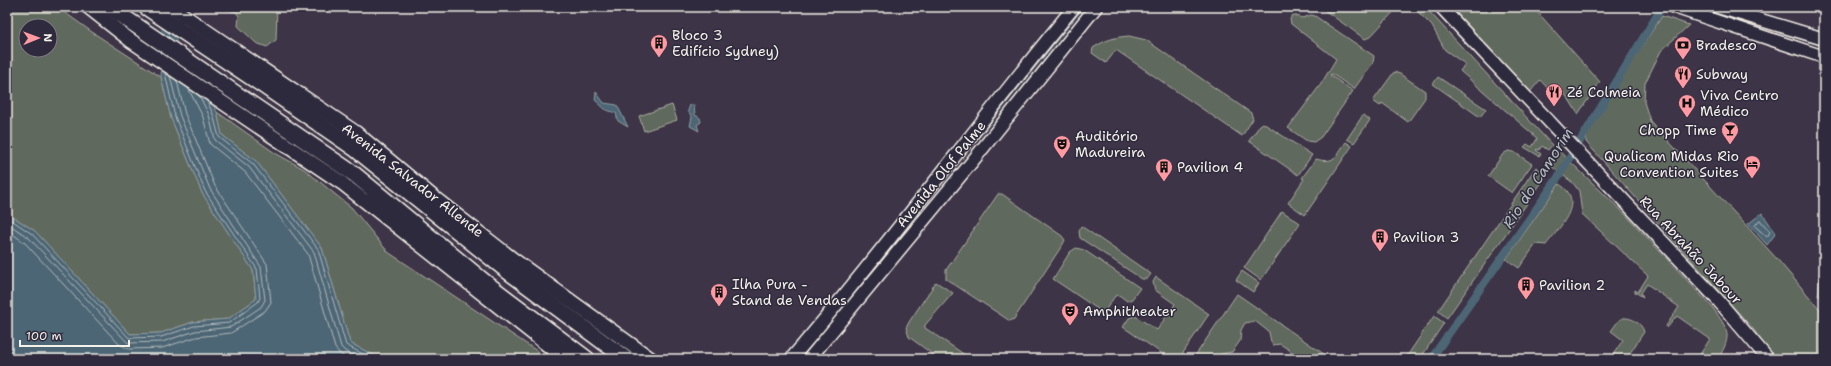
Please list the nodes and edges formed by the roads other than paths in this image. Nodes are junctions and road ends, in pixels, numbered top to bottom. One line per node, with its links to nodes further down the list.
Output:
1 (88, 7): 15 (main road)
2 (109, 7): 13 (highway)
3 (146, 7): 12 (highway, Avenida Salvador Allende)
4 (171, 7): 14 (main road, Avenida Salvador Allende)
5 (1074, 7): 20 (street, Avenida Olof Palme)
6 (1096, 7): 21 (street, Avenida Olof Palme)
7 (1441, 7): 22 (street, Rua Abrahão Jabour)
8 (1718, 7): 10 (street)
9 (1678, 9): 11 (street)
10 (1824, 39)
11 (1824, 57)
12 (271, 91): 14 (highway); 18 (highway, Avenida Salvador Allende)
13 (310, 142): 15 (highway); 17 (highway)
14 (424, 189): 19 (main road, Avenida Salvador Allende)
15 (388, 218): 16 (main road)
16 (565, 359)
17 (587, 359)
18 (626, 359)
19 (651, 359)
20 (790, 359)
21 (809, 359)
22 (1768, 359)

